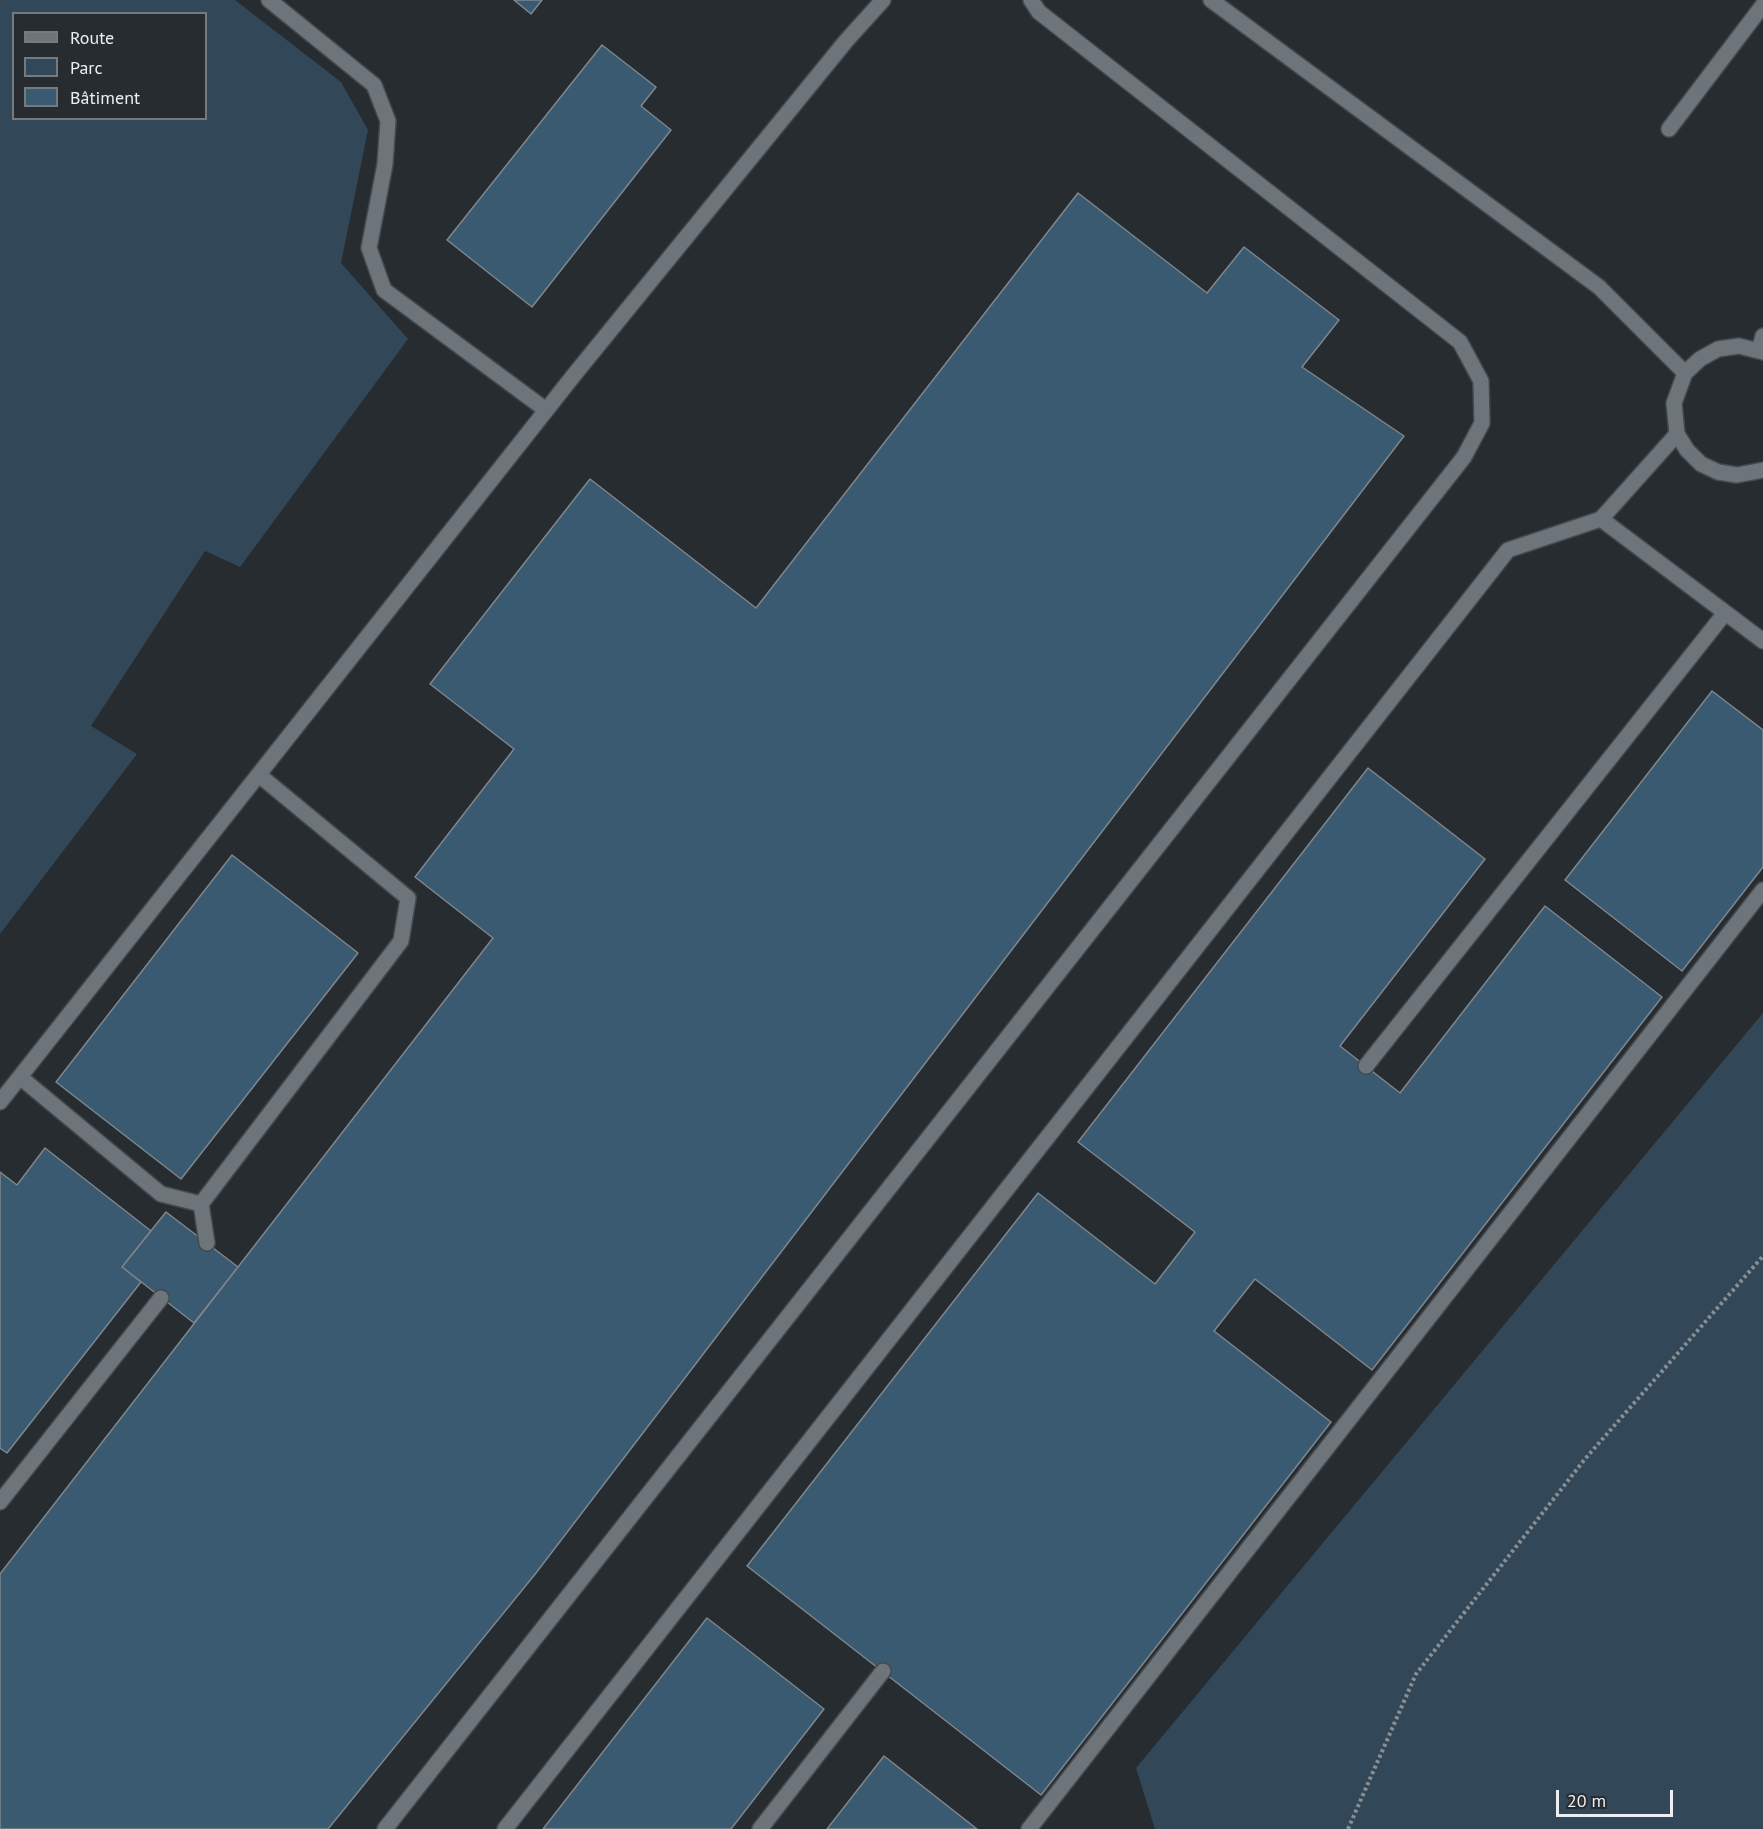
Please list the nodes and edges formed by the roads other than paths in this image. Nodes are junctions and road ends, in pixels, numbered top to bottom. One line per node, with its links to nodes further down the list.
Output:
1 (269, 0): 9 (street)
2 (883, 0): 9 (street)
3 (1031, 0): 25 (street)
4 (1211, 0): 8 (street)
5 (1763, 5): 6 (street)
6 (1669, 129)
7 (1762, 346): 8 (street)
8 (1685, 373): 10 (street)
9 (546, 410): 15 (street)
10 (1677, 434): 11 (street); 12 (street)
11 (1763, 470)
12 (1601, 519): 13 (street); 26 (street)
13 (1725, 613): 14 (street); 17 (street)
14 (1763, 641)
15 (259, 775): 18 (street); 20 (street)
16 (1763, 890): 28 (street)
17 (1366, 1066)
18 (20, 1077): 19 (street); 20 (street)
19 (0, 1102)
20 (201, 1204): 21 (street)
21 (207, 1243)
22 (161, 1298): 23 (street)
23 (0, 1502)
24 (883, 1671): 27 (street)
25 (385, 1829)
26 (505, 1829)
27 (760, 1829)
28 (1029, 1829)

